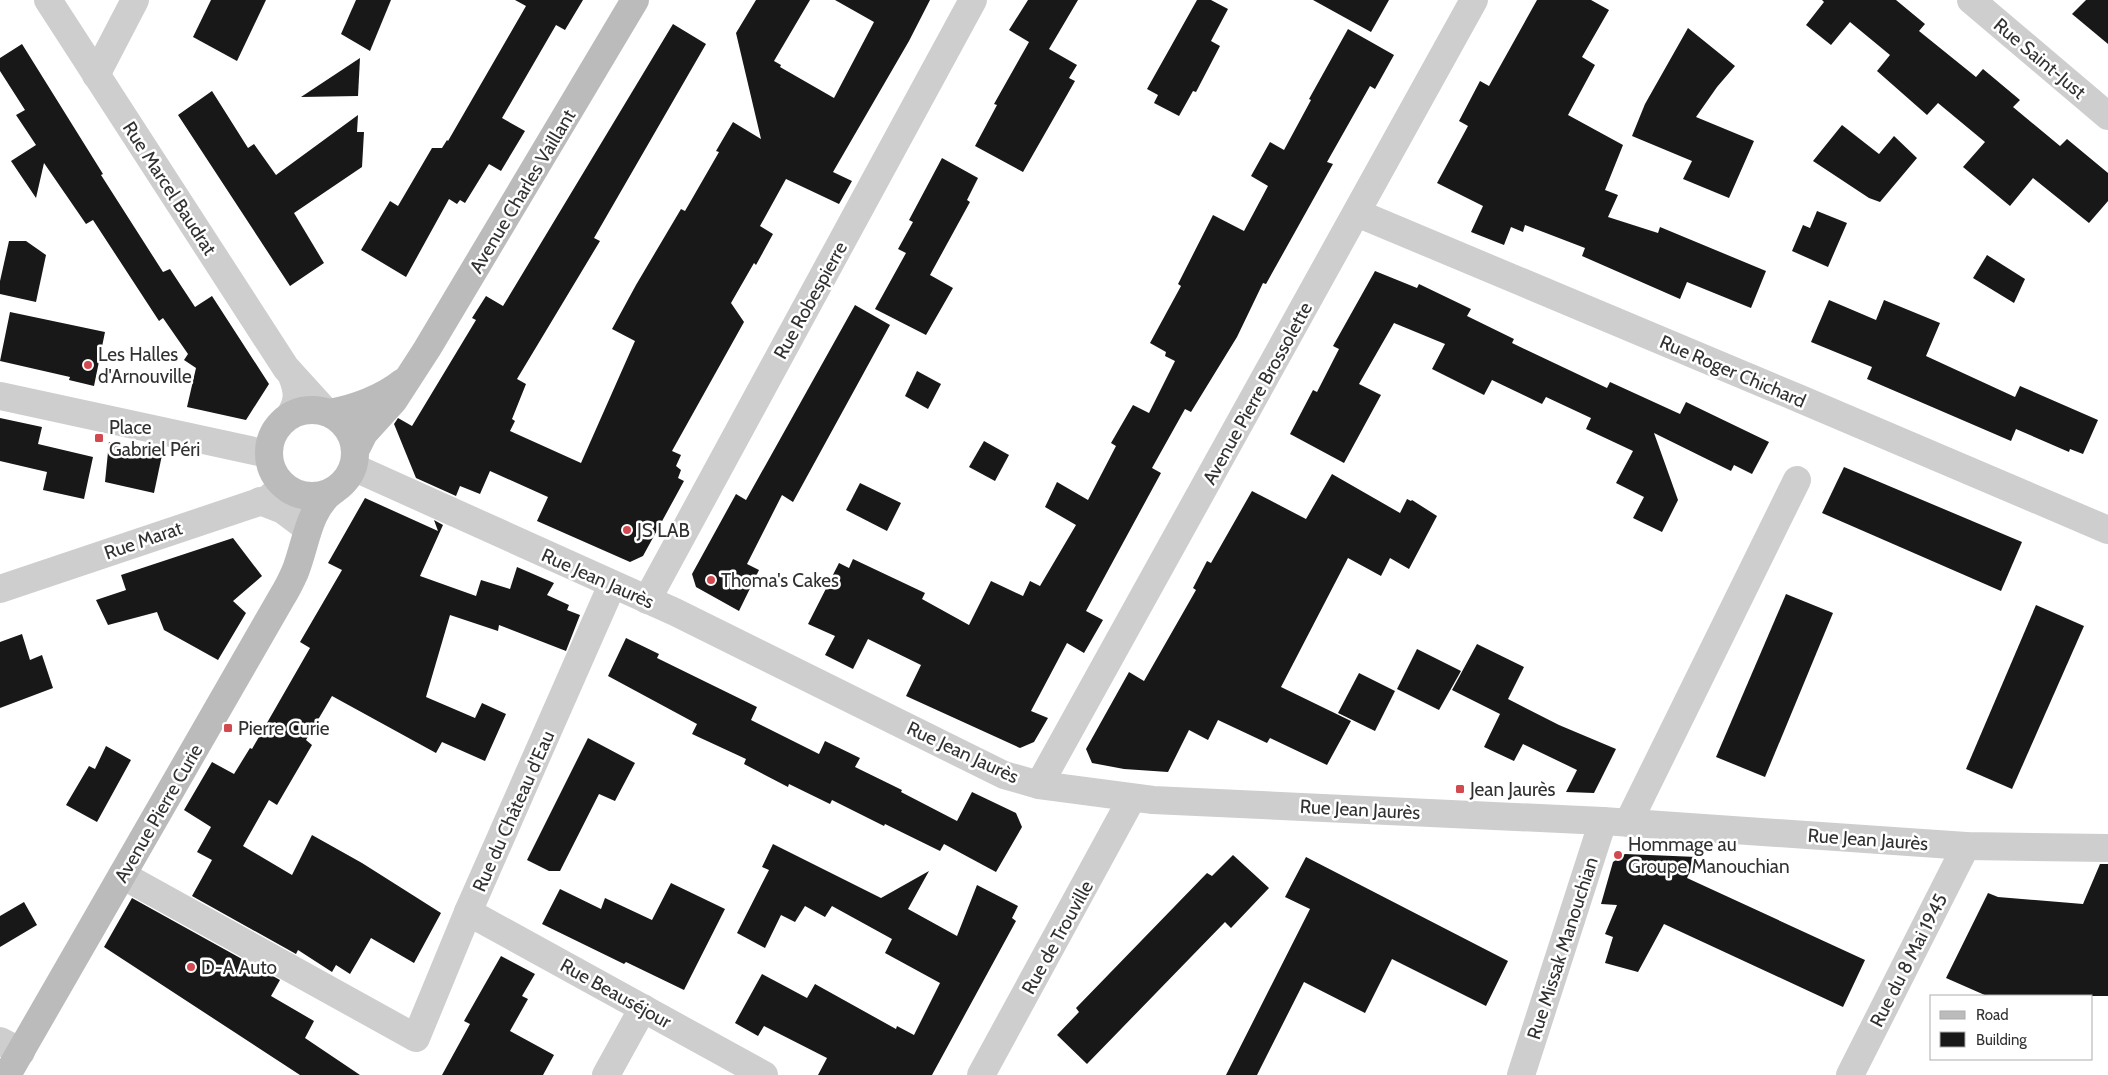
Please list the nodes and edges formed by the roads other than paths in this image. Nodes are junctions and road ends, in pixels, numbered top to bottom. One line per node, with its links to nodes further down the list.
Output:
1 (48, 0): 7 (street, Rue Marcel Baudrat)
2 (135, 0): 7 (street)
3 (635, 0): 11 (main road, Avenue Charles Vaillant)
4 (973, 0): 25 (street, Rue Robespierre)
5 (1474, 0): 9 (street, Avenue Pierre Brossolette)
6 (1971, 0): 8 (street, Rue Saint-Just)
7 (96, 75): 10 (street, Rue Marcel Baudrat)
8 (2108, 116)
9 (1357, 213): 21 (street, Rue Roger Chichard); 26 (street, Avenue Pierre Brossolette)
10 (292, 376): 13 (street, Rue Marcel Baudrat); 14 (street, Rue Marcel Baudrat)
11 (406, 380): 13 (main road, Avenue Charles Vaillant); 16 (main road, Avenue Charles Vaillant)
12 (0, 396): 15 (street)
13 (327, 413): 14 (main road); 16 (main road)
14 (290, 415): 15 (main road)
15 (268, 454): 18 (main road)
16 (354, 459): 19 (main road); 23 (street, Rue Jean Jaurès)
17 (1797, 480): 28 (street)
18 (289, 490): 19 (main road); 20 (street, Rue Marat); 22 (main road)
19 (333, 491): 22 (main road, Avenue Pierre Curie)
20 (260, 501): 22 (street); 24 (street, Rue Marat)
21 (2108, 530)
22 (303, 537): 31 (main road, Avenue Pierre Curie)
23 (612, 585): 25 (street, Rue Jean Jaurès); 32 (street, Rue du Château d'Eau)
24 (0, 589)
25 (647, 600): 26 (street, Rue Jean Jaurès)
26 (1039, 785): 27 (street, Rue Jean Jaurès)
27 (1132, 798): 28 (street, Rue Jean Jaurès); 38 (street, Rue de Trouville)
28 (1615, 822): 29 (street, Rue Jean Jaurès); 39 (street, Rue Missak Manouchian)
29 (1966, 846): 30 (street, Rue Jean Jaurès); 40 (street, Rue du 8 Mai 1945)
30 (2108, 848)
31 (122, 875): 32 (street, Rue du Château d'Eau); 34 (main road, Avenue Pierre Curie)
32 (468, 912): 33 (street, Rue Beauséjour)
33 (643, 1008): 36 (street); 37 (street, Rue Beauséjour)
34 (10, 1046): 35 (main road, Avenue Pierre Curie)
35 (7, 1075)
36 (606, 1075)
37 (764, 1075)
38 (981, 1075)
39 (1522, 1075)
40 (1850, 1075)

